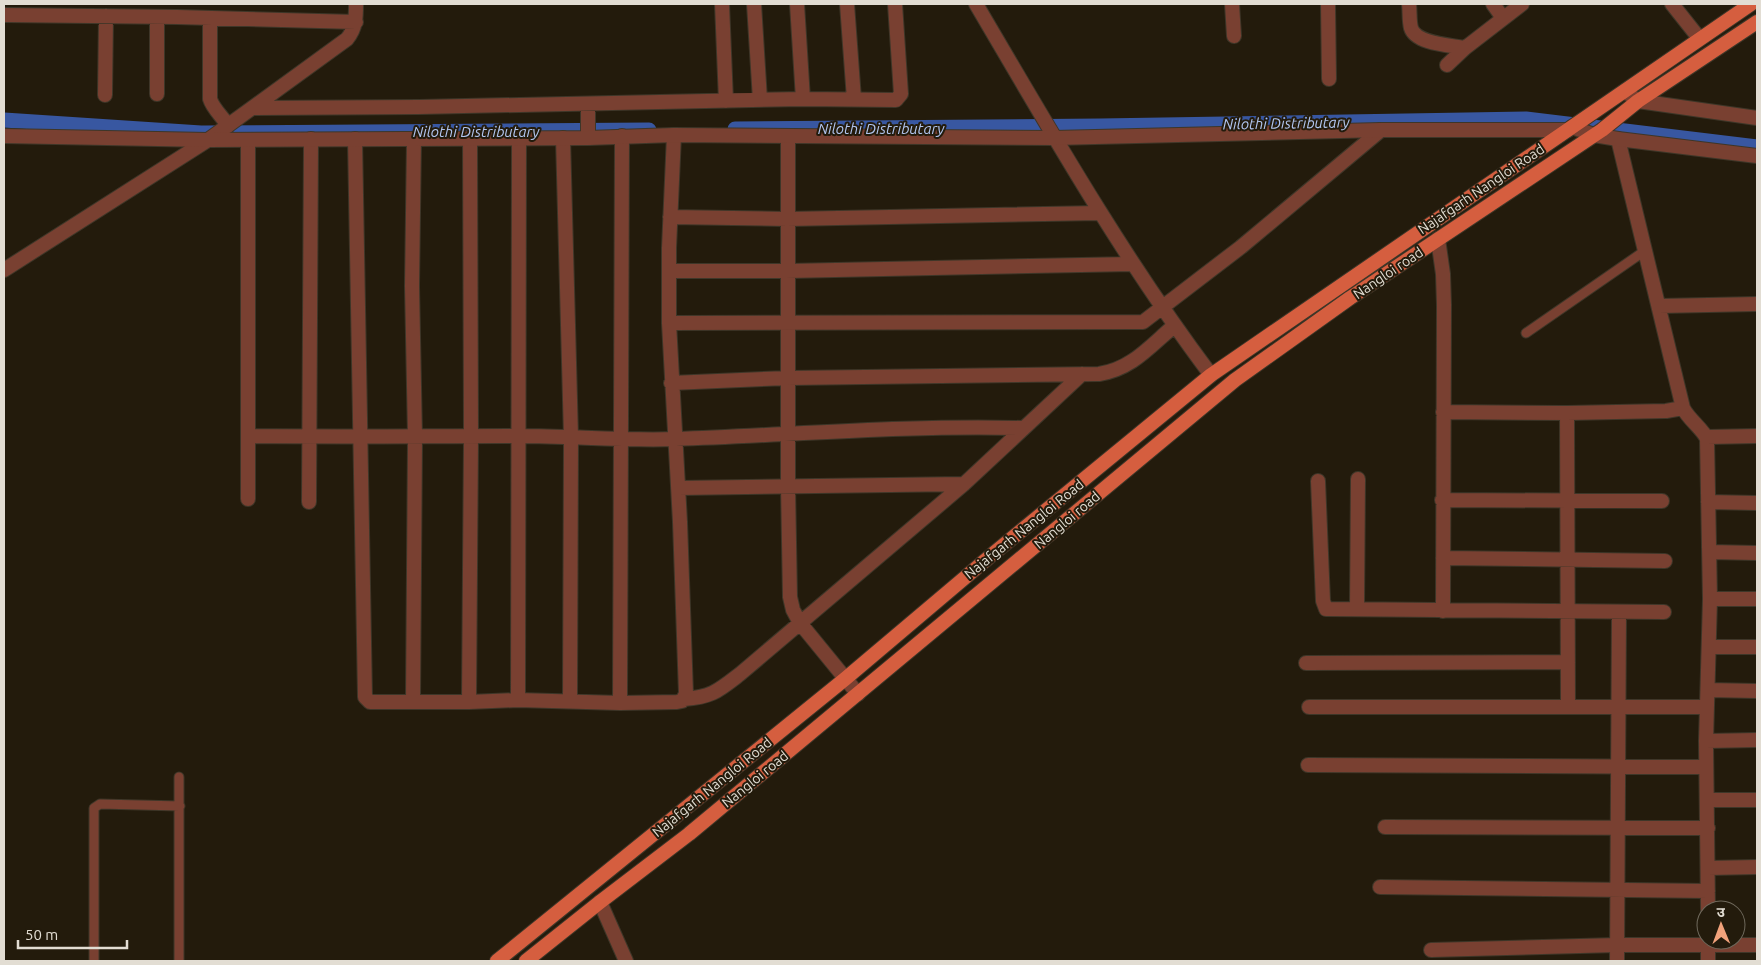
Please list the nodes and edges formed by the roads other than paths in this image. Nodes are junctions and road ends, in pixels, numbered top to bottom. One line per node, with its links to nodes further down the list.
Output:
1 (356, 4): 24 (street)
2 (722, 4): 37 (street)
3 (754, 4): 36 (street)
4 (797, 4): 34 (street)
5 (847, 4): 35 (street)
6 (895, 4): 35 (street)
7 (976, 4): 54 (street)
8 (1232, 4): 26 (street)
9 (1328, 4): 30 (street)
10 (1409, 4): 28 (street)
11 (1493, 4): 23 (street)
12 (1522, 4): 23 (street)
13 (1672, 4): 27 (street)
14 (1752, 4): 27 (main road)
15 (20, 9): 16 (street); 19 (street)
16 (79, 10): 20 (street)
17 (130, 10): 20 (street); 21 (street)
18 (178, 10): 21 (street); 22 (street)
19 (4, 15)
20 (106, 16): 33 (street)
21 (157, 17): 32 (street)
22 (210, 18): 24 (street); 42 (street)
23 (1503, 18): 28 (street)
24 (356, 22): 39 (street)
25 (1757, 22): 38 (main road)
26 (1234, 36)
27 (1699, 38): 31 (main road)
28 (1465, 48): 29 (street)
29 (1447, 65)
30 (1329, 79)
31 (1625, 91): 38 (street); 43 (main road)
32 (157, 94)
33 (105, 95)
34 (803, 99): 35 (street); 36 (street)
35 (854, 99)
36 (760, 100): 37 (street)
37 (726, 101): 40 (street)
38 (1634, 105): 41 (street); 45 (main road, Nangloi road)
39 (253, 108): 40 (street); 42 (street)
40 (588, 108): 46 (street)
41 (1757, 118)
42 (228, 127): 59 (street)
43 (1571, 128): 44 (street); 45 (street); 78 (main road, Najafgarh Nangloi Road)
44 (1381, 130): 54 (street); 73 (street)
45 (1598, 133): 58 (street); 65 (main road, Nangloi road)
46 (588, 134): 49 (street); 53 (street)
47 (674, 135): 49 (street); 51 (street); 63 (street)
48 (4, 136): 59 (street)
49 (622, 136): 98 (street)
50 (519, 137): 52 (street); 53 (street); 90 (street)
51 (788, 137): 54 (street); 64 (street)
52 (470, 138): 57 (street); 94 (street)
53 (563, 138): 95 (street)
54 (1054, 138): 62 (street)
55 (310, 139): 56 (street); 60 (street); 92 (street)
56 (355, 139): 57 (street); 97 (street)
57 (414, 139): 93 (street)
58 (1618, 139): 61 (street); 66 (street)
59 (208, 140): 60 (street); 68 (street)
60 (248, 140): 89 (street)
61 (1757, 156)
62 (1099, 213): 64 (street); 67 (street)
63 (670, 217): 64 (street); 69 (street)
64 (787, 219): 70 (street)
65 (1438, 239): 79 (main road, Nangloi road); 85 (street)
66 (1646, 250): 72 (street); 77 (lane)
67 (1133, 264): 70 (street); 73 (street)
68 (4, 270)
69 (669, 271): 70 (street); 74 (street)
70 (787, 271): 75 (street)
71 (1757, 304): 72 (street)
72 (1659, 306): 84 (street)
73 (1162, 307): 75 (street); 76 (street)
74 (669, 323): 75 (street); 83 (street)
75 (788, 323): 82 (street)
76 (1174, 326): 80 (street); 81 (street)
77 (1526, 333)
78 (1244, 353): 79 (main road); 81 (main road, Najafgarh Nangloi Road)
79 (1253, 367): 132 (main road, Nangloi road)
80 (1082, 374): 82 (street); 87 (street)
81 (1211, 376): 129 (main road, Najafgarh Nangloi Road)
82 (788, 378): 83 (street); 88 (street)
83 (672, 383): 99 (street)
84 (1683, 408): 86 (street); 96 (street)
85 (1443, 412): 86 (street); 106 (street)
86 (1568, 413): 107 (street)
87 (1022, 428): 88 (street); 102 (street)
88 (788, 433): 99 (street); 103 (street)
89 (248, 436): 92 (street); 105 (street)
90 (519, 436): 94 (street); 95 (street); 134 (street)
91 (1757, 436): 96 (street)
92 (309, 437): 97 (street); 109 (street)
93 (415, 437): 94 (street); 97 (street); 136 (street)
94 (471, 437): 137 (street)
95 (571, 437): 98 (street); 135 (street)
96 (1707, 437): 110 (street)
97 (360, 438): 136 (street)
98 (621, 439): 99 (street); 138 (street)
99 (674, 439): 104 (street)
100 (1358, 479): 119 (street)
101 (1318, 481): 119 (street)
102 (964, 484): 103 (street); 124 (street)
103 (788, 486): 104 (street); 124 (street)
104 (678, 488): 133 (street)
105 (248, 499)
106 (1442, 500): 107 (street); 114 (street)
107 (1568, 500): 108 (street); 115 (street)
108 (1662, 501)
109 (308, 502)
110 (1708, 502): 111 (street); 112 (street)
111 (1757, 503)
112 (1710, 552): 113 (street); 117 (street)
113 (1757, 552)
114 (1443, 558): 115 (street); 120 (street)
115 (1568, 559): 116 (street); 121 (street)
116 (1665, 561)
117 (1710, 599): 118 (street); 125 (street)
118 (1757, 600)
119 (1357, 609): 120 (street)
120 (1443, 611): 121 (street)
121 (1568, 611): 122 (street); 128 (street)
122 (1619, 612): 123 (street); 141 (street)
123 (1664, 612)
124 (800, 623): 129 (street); 133 (street)
125 (1709, 647): 126 (street); 130 (street)
126 (1757, 647)
127 (1306, 662): 128 (street)
128 (1568, 662): 140 (street)
129 (845, 679): 132 (street); 167 (main road, Najafgarh Nangloi Road)
130 (1708, 690): 131 (street); 142 (street)
131 (1757, 691)
132 (858, 694): 161 (main road, Nangloi road)
133 (684, 699): 138 (street)
134 (518, 700): 135 (street); 137 (street)
135 (570, 701): 138 (street)
136 (412, 702): 137 (street)
137 (469, 702)
138 (620, 703)
139 (1309, 707): 140 (street)
140 (1568, 707): 141 (street)
141 (1617, 707): 142 (street); 146 (street)
142 (1707, 707): 144 (street)
143 (1757, 740): 144 (street)
144 (1706, 741): 147 (street)
145 (1308, 765): 146 (street)
146 (1618, 766): 147 (street); 153 (street)
147 (1706, 767): 149 (street)
148 (179, 777): 151 (lane)
149 (1707, 800): 150 (street); 154 (street)
150 (1757, 800)
151 (180, 806): 165 (lane); 166 (lane)
152 (1386, 827): 153 (street)
153 (1616, 828): 154 (street); 158 (street)
154 (1708, 828): 156 (street)
155 (1757, 867): 156 (street)
156 (1708, 868): 159 (street)
157 (1380, 887): 158 (street)
158 (1617, 890): 159 (street); 163 (street)
159 (1708, 891): 160 (street)
160 (1708, 900)
161 (600, 902): 168 (main road, Nangloi road); 169 (street)
162 (1696, 943): 163 (street)
163 (1617, 945): 164 (street); 170 (street)
164 (1431, 950)
165 (94, 961)
166 (179, 961)
167 (497, 961)
168 (526, 961)
169 (626, 961)
170 (1617, 961)

